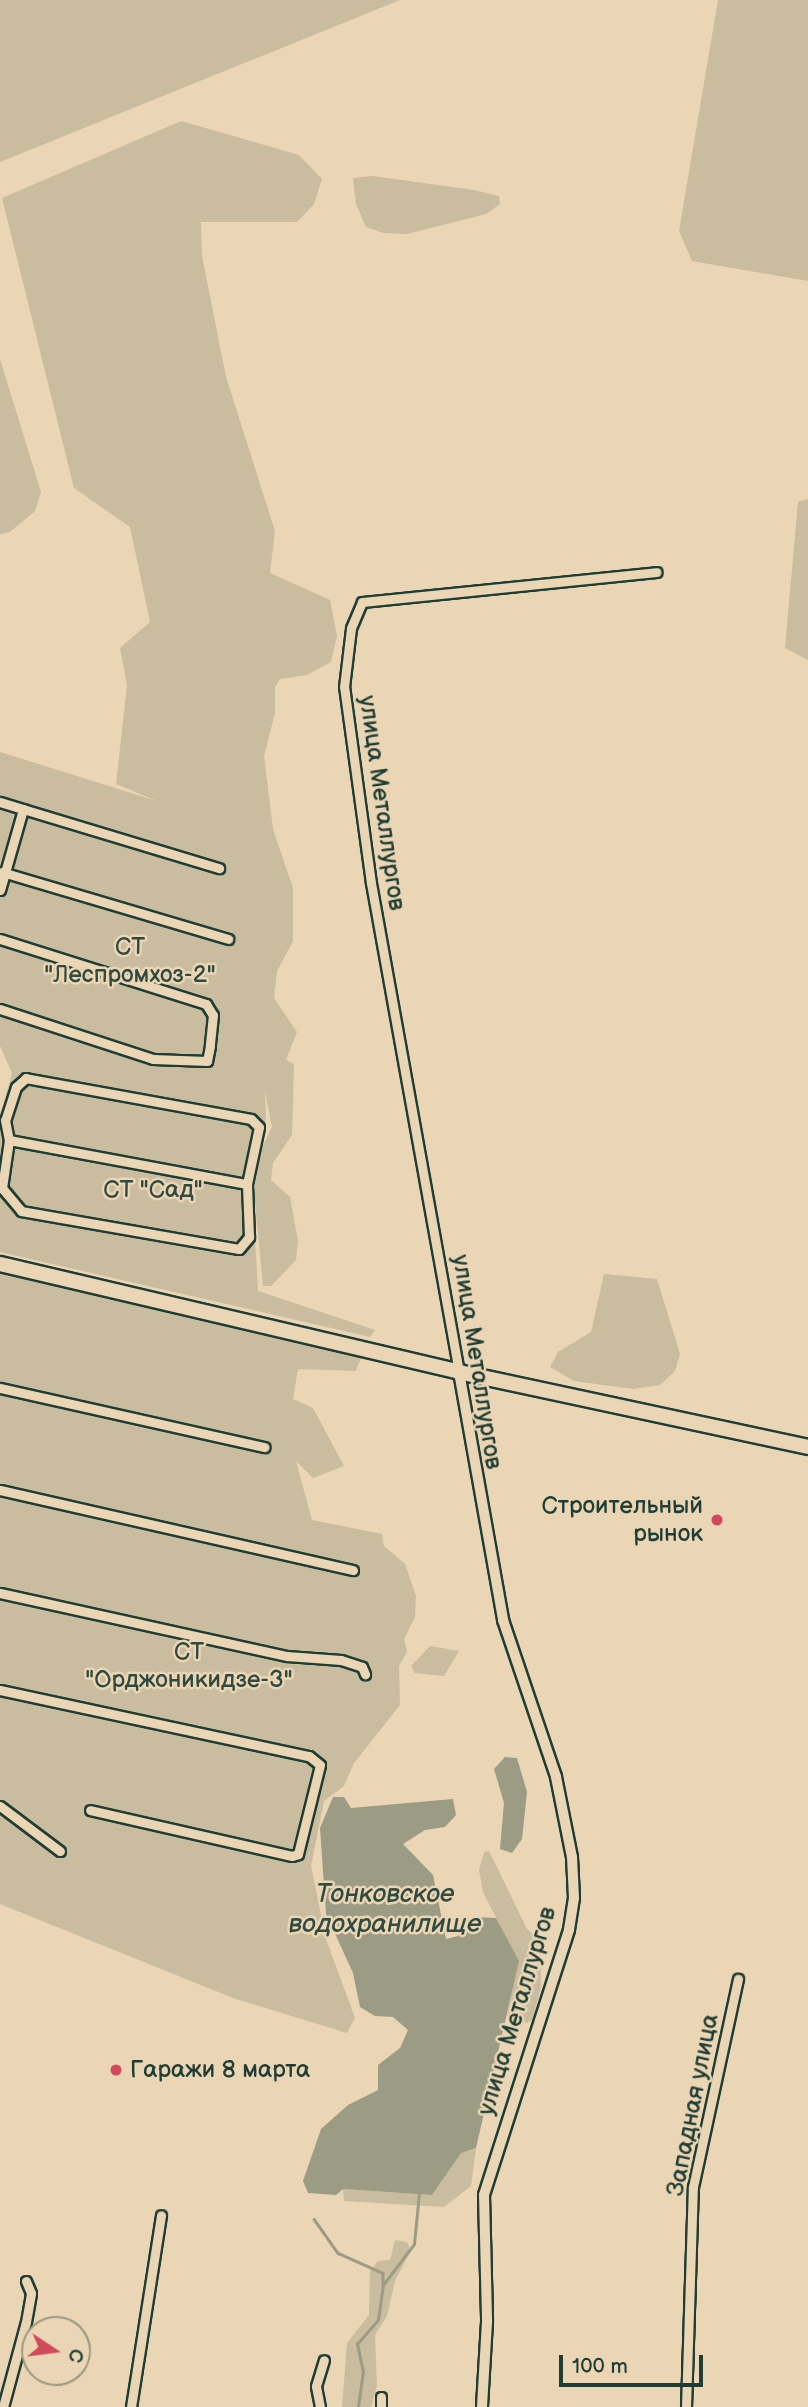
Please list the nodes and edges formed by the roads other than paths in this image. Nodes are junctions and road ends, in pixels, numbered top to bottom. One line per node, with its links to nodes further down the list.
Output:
1 (656, 572): 14 (street, улица Металлургов)
2 (0, 802): 3 (street)
3 (23, 809): 4 (street); 5 (street)
4 (219, 868)
5 (3, 872): 6 (street); 8 (street)
6 (0, 890)
7 (0, 939): 9 (street)
8 (228, 939)
9 (0, 1009)
10 (4, 1111): 11 (street); 12 (street)
11 (9, 1140): 12 (street); 12 (street)
12 (247, 1184)
13 (0, 1264): 14 (main road)
14 (459, 1373): 17 (main road); 33 (street, улица Металлургов)
15 (0, 1388): 16 (street)
16 (265, 1447)
17 (808, 1447)
18 (0, 1490): 19 (street)
19 (353, 1570)
20 (0, 1593): 21 (street)
21 (365, 1674)
22 (0, 1690): 24 (street)
23 (0, 1806): 25 (street)
24 (90, 1810)
25 (60, 1851)
26 (738, 1979): 34 (street, Западная улица)
27 (161, 2215): 31 (street)
28 (26, 2281): 30 (street)
29 (324, 2361): 32 (street)
30 (4, 2407)
31 (131, 2407)
32 (320, 2407)
33 (482, 2407)
34 (686, 2407)

